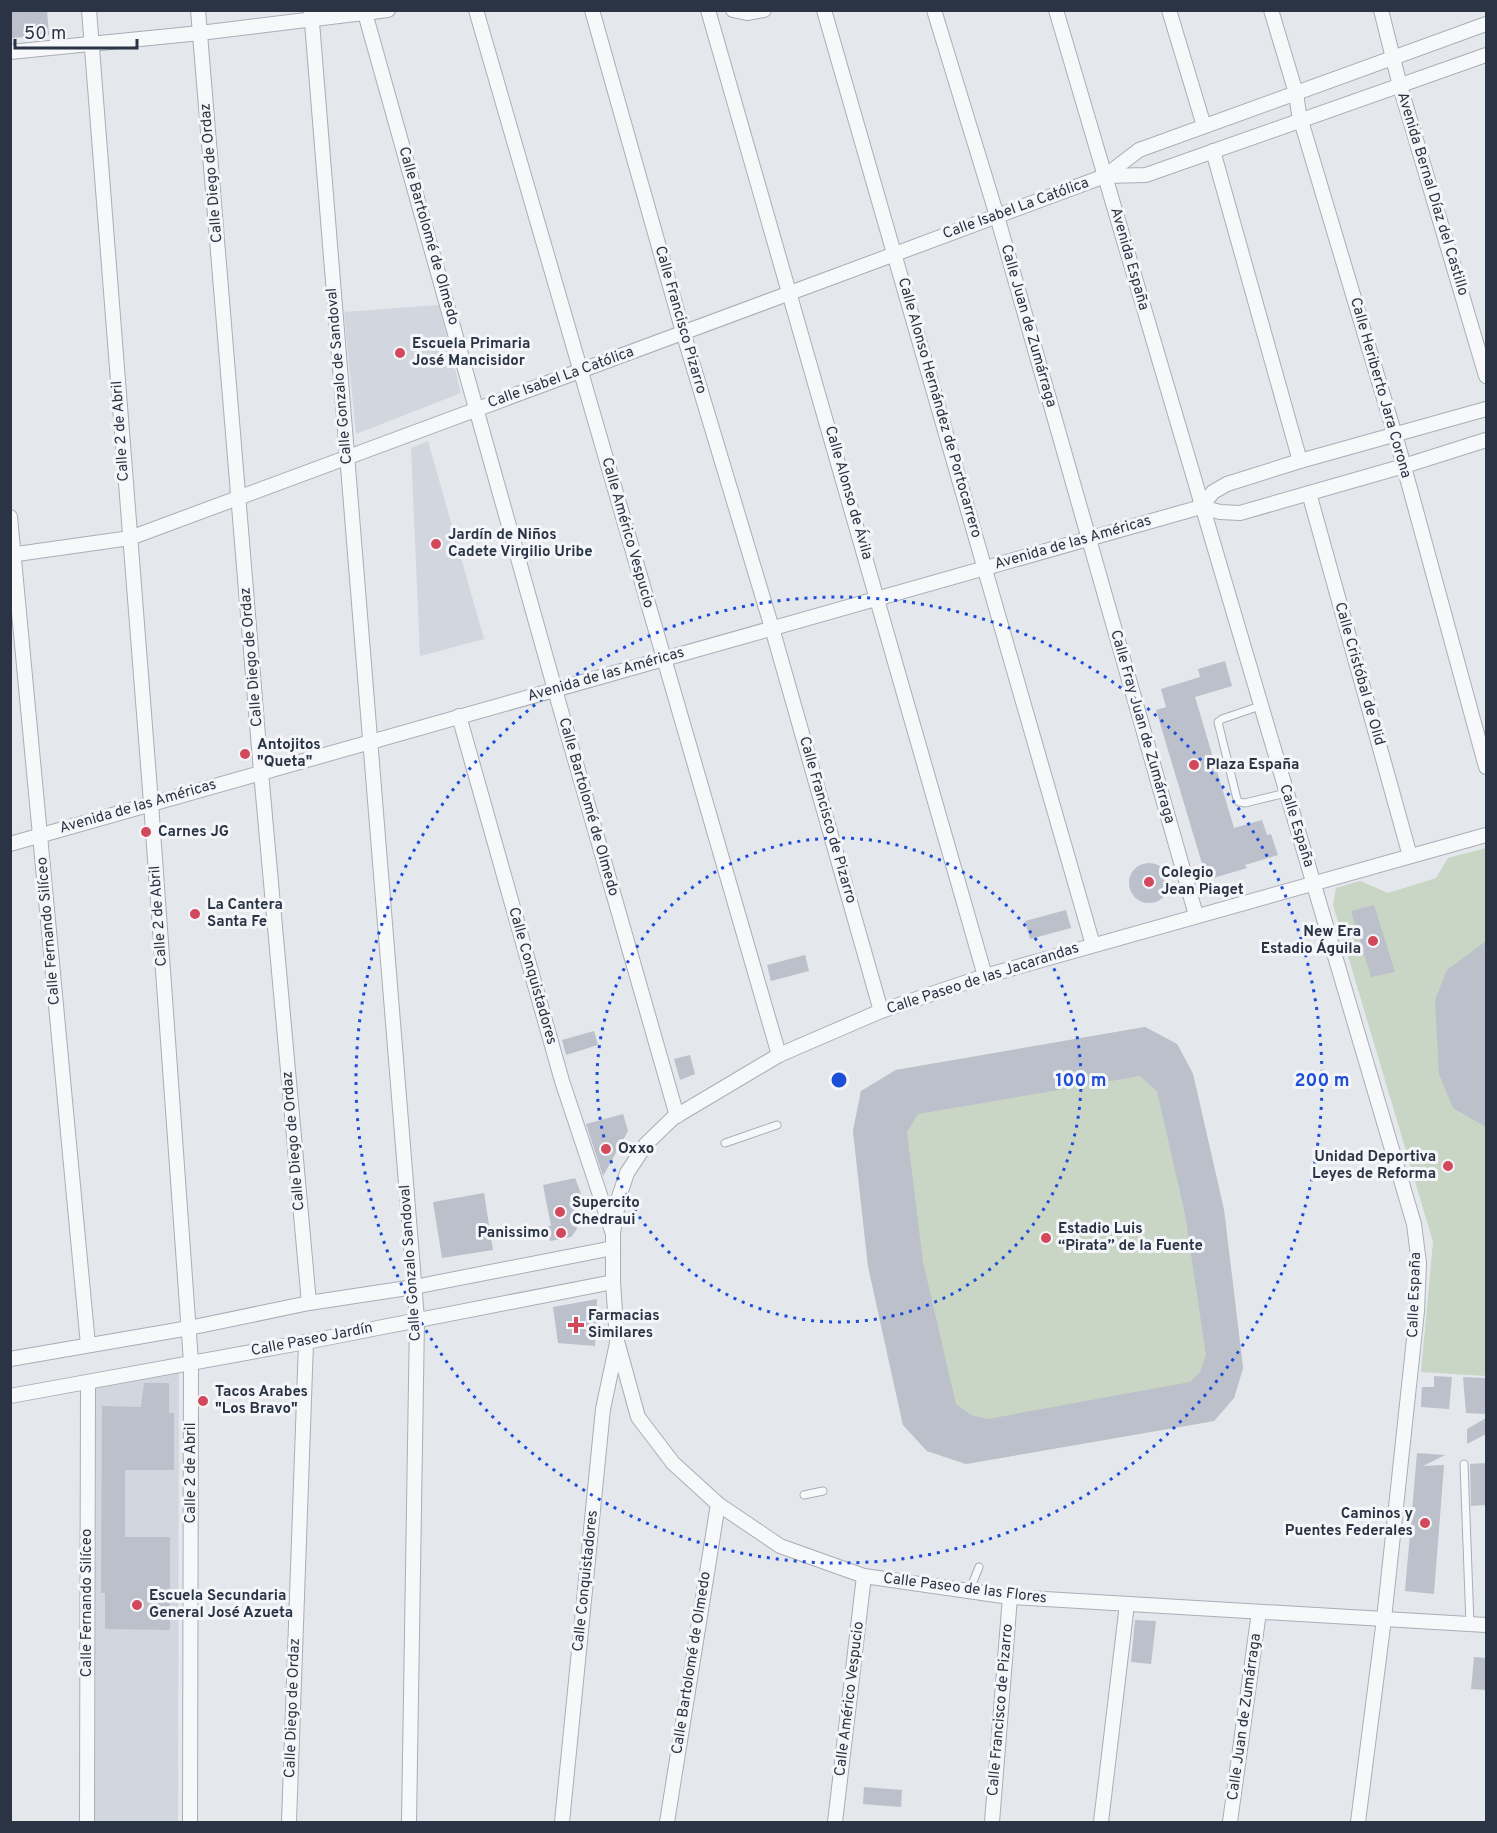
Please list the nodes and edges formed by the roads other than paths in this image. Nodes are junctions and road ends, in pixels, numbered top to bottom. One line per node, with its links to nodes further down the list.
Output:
1 (88, 10): 19 (street, Calle 2 de Abril)
2 (198, 10): 18 (street, Calle Diego de Ordaz)
3 (388, 10): 15 (street)
4 (476, 10): 33 (street, Calle Américo Vespucio)
5 (592, 10): 32 (street, Calle Francisco Pizarro)
6 (708, 10): 31 (street, Calle Alonso de Ávila)
7 (733, 10): 8 (street)
8 (764, 10)
9 (824, 10): 30 (street, Calle Alonso Hernández de Portocarrero)
10 (934, 10): 29 (street, Calle Juan de Zumárraga)
11 (1056, 10): 28 (street, Avenida España)
12 (1169, 10): 26 (street)
13 (1271, 10): 24 (street, Calle Heriberto Jara Corona)
14 (1381, 10): 22 (street, Avenida Bernal Díaz del Castillo)
15 (365, 14): 16 (street); 35 (street, Calle Bartolomé de Olmedo)
16 (311, 15): 18 (street); 39 (street, Calle Gonzalo de Sandoval)
17 (1486, 24): 22 (street, Calle Isabel La Católica)
18 (200, 33): 19 (street); 43 (street, Calle Diego de Ordaz)
19 (92, 44): 20 (street); 46 (street, Calle 2 de Abril)
20 (10, 52)
21 (1486, 55): 23 (street, Calle Isabel La Católica)
22 (1394, 58): 23 (street, Avenida Bernal Díaz del Castillo); 24 (street, Calle Isabel La Católica)
23 (1400, 86): 25 (street, Calle Isabel La Católica); 34 (street, Avenida Bernal Díaz del Castillo)
24 (1296, 93): 25 (street, Calle Heriberto Jara Corona); 26 (street, Calle Isabel La Católica)
25 (1301, 121): 27 (street, Calle Isabel La Católica); 37 (street, Calle Heriberto Jara Corona)
26 (1204, 126): 28 (street, Calle Isabel La Católica)
27 (1213, 152): 28 (street, Calle Isabel La Católica); 40 (street)
28 (1105, 176): 29 (street, Calle Isabel La Católica); 44 (street, Avenida España)
29 (997, 216): 30 (street, Calle Isabel La Católica); 47 (street, Calle Juan de Zumárraga)
30 (894, 254): 31 (street, Calle Isabel La Católica); 49 (street, Calle Alonso Hernández de Portocarrero)
31 (790, 293): 32 (street, Calle Isabel La Católica); 50 (street, Calle Alonso de Ávila)
32 (683, 332): 33 (street, Calle Isabel La Católica); 51 (street, Calle Francisco Pizarro)
33 (581, 370): 35 (street, Calle Isabel La Católica); 52 (street, Calle Américo Vespucio)
34 (1486, 376)
35 (476, 409): 39 (street, Calle Isabel La Católica); 53 (street, Calle Bartolomé de Olmedo)
36 (1486, 409): 37 (street, Avenida de las Américas)
37 (1395, 435): 40 (street, Avenida de las Américas); 41 (street, Calle Heriberto Jara Corona)
38 (1486, 440): 41 (street, Avenida de las Américas)
39 (346, 458): 43 (street, Calle Isabel La Católica); 56 (street, Calle Gonzalo de Sandoval)
40 (1300, 461): 44 (street, Avenida de las Américas)
41 (1404, 466): 42 (street, Avenida de las Américas); 57 (street, Calle Heriberto Jara Corona)
42 (1309, 493): 44 (street, Avenida de las Américas); 64 (street, Calle Cristóbal de Olid)
43 (239, 497): 46 (street, Calle Isabel La Católica); 58 (street, Calle Diego de Ordaz)
44 (1201, 507): 47 (street, Avenida de las Américas); 54 (street, Calle España)
45 (10, 517): 48 (street, Calle Fernando Silíceo)
46 (130, 538): 48 (street, Calle Isabel La Católica); 60 (street, Calle 2 de Abril)
47 (1089, 538): 49 (street, Avenida de las Américas); 66 (street, Calle Fray Juan de Zumárraga)
48 (12, 555): 62 (street, Calle Fernando Silíceo)
49 (984, 568): 50 (street, Avenida de las Américas); 67 (street, Calle Alonso Hernández de Portocarrero)
50 (878, 598): 51 (street, Avenida de las Américas); 68 (street, Calle Alonso de Ávila)
51 (772, 628): 52 (street, Avenida de las Américas); 69 (street, Calle Francisco de Pizarro)
52 (663, 659): 53 (street, Avenida de las Américas); 70 (street, Calle Américo Vespucio)
53 (555, 689): 55 (street, Avenida de las Américas); 71 (street, Calle Bartolomé de Olmedo)
54 (1260, 706): 59 (street, Calle España); 59 (lane)
55 (459, 716): 56 (street, Avenida de las Américas); 74 (street, Calle Conquistadores)
56 (371, 741): 58 (street, Avenida de las Américas); 77 (street, Calle Gonzalo Sandoval)
57 (1486, 767)
58 (261, 772): 60 (street, Avenida de las Américas); 78 (street, Calle Diego de Ordaz)
59 (1286, 793): 65 (street, Calle España)
60 (151, 803): 62 (street, Avenida de las Américas); 80 (street, Calle 2 de Abril)
61 (1486, 835): 64 (street, Calle Paseo de las Jacarandas)
62 (40, 836): 63 (street, Avenida de las Américas); 83 (street, Calle Fernando Silíceo)
63 (10, 844)
64 (1410, 856): 65 (street, Calle Paseo de las Jacarandas)
65 (1313, 884): 66 (street, Calle Paseo de las Jacarandas); 98 (street, Calle España)
66 (1196, 915): 67 (street, Calle Paseo de las Jacarandas)
67 (1093, 945): 68 (street, Calle Paseo de las Jacarandas)
68 (985, 976): 69 (street, Calle Paseo de las Jacarandas)
69 (881, 1011): 70 (street, Calle Paseo de las Jacarandas)
70 (779, 1055): 71 (street, Calle Paseo de las Jacarandas)
71 (677, 1116): 74 (street, Calle Paseo de las Jacarandas)
72 (777, 1125): 73 (lane)
73 (725, 1143)
74 (613, 1233): 75 (street, Calle Paseo de las Jacarandas)
75 (613, 1248): 76 (street, Calle Paseo de las Jacarandas); 77 (street)
76 (613, 1282): 79 (street, Calle Paseo Jardín); 81 (street, Calle Paseo de las Flores)
77 (414, 1287): 78 (street); 79 (street, Calle Gonzalo Sandoval)
78 (309, 1303): 80 (street)
79 (417, 1319): 82 (street, Calle Paseo Jardín); 104 (street, Calle Gonzalo Sandoval)
80 (189, 1328): 83 (street); 85 (street, Calle 2 de Abril)
81 (617, 1341): 91 (street, Calle Paseo de las Flores); 105 (street, Calle Conquistadores)
82 (306, 1342): 85 (street, Calle Paseo Jardín); 103 (street, Calle Diego de Ordaz)
83 (88, 1345): 84 (street)
84 (10, 1359)
85 (191, 1362): 86 (street, Calle Paseo Jardín); 102 (street, Calle 2 de Abril)
86 (88, 1383): 87 (street, Calle Paseo Jardín); 101 (street, Calle Fernando Silíceo)
87 (10, 1396)
88 (1464, 1464): 99 (lane)
89 (823, 1491): 90 (lane)
90 (804, 1495)
91 (718, 1504): 93 (street, Calle Paseo de las Flores); 106 (street, Calle Bartolomé de Olmedo)
92 (979, 1567): 94 (lane)
93 (864, 1576): 94 (street, Calle Paseo de las Flores); 107 (street, Calle Américo Vespucio)
94 (969, 1593): 95 (street, Calle Paseo de las Flores)
95 (1010, 1597): 96 (street, Calle Paseo de las Flores); 108 (street, Calle Francisco de Pizarro)
96 (1126, 1604): 97 (street, Calle Paseo de las Flores); 109 (street)
97 (1260, 1612): 98 (street, Calle Paseo de las Flores); 110 (street, Calle Juan de Zumárraga)
98 (1384, 1618): 99 (street, Calle Paseo de las Flores); 111 (street, Calle España)
99 (1470, 1624): 100 (street, Calle Paseo de las Flores)
100 (1486, 1625)
101 (87, 1822)
102 (190, 1822)
103 (289, 1822)
104 (409, 1822)
105 (562, 1822)
106 (667, 1822)
107 (835, 1822)
108 (992, 1822)
109 (1101, 1822)
110 (1230, 1822)
111 (1358, 1822)

